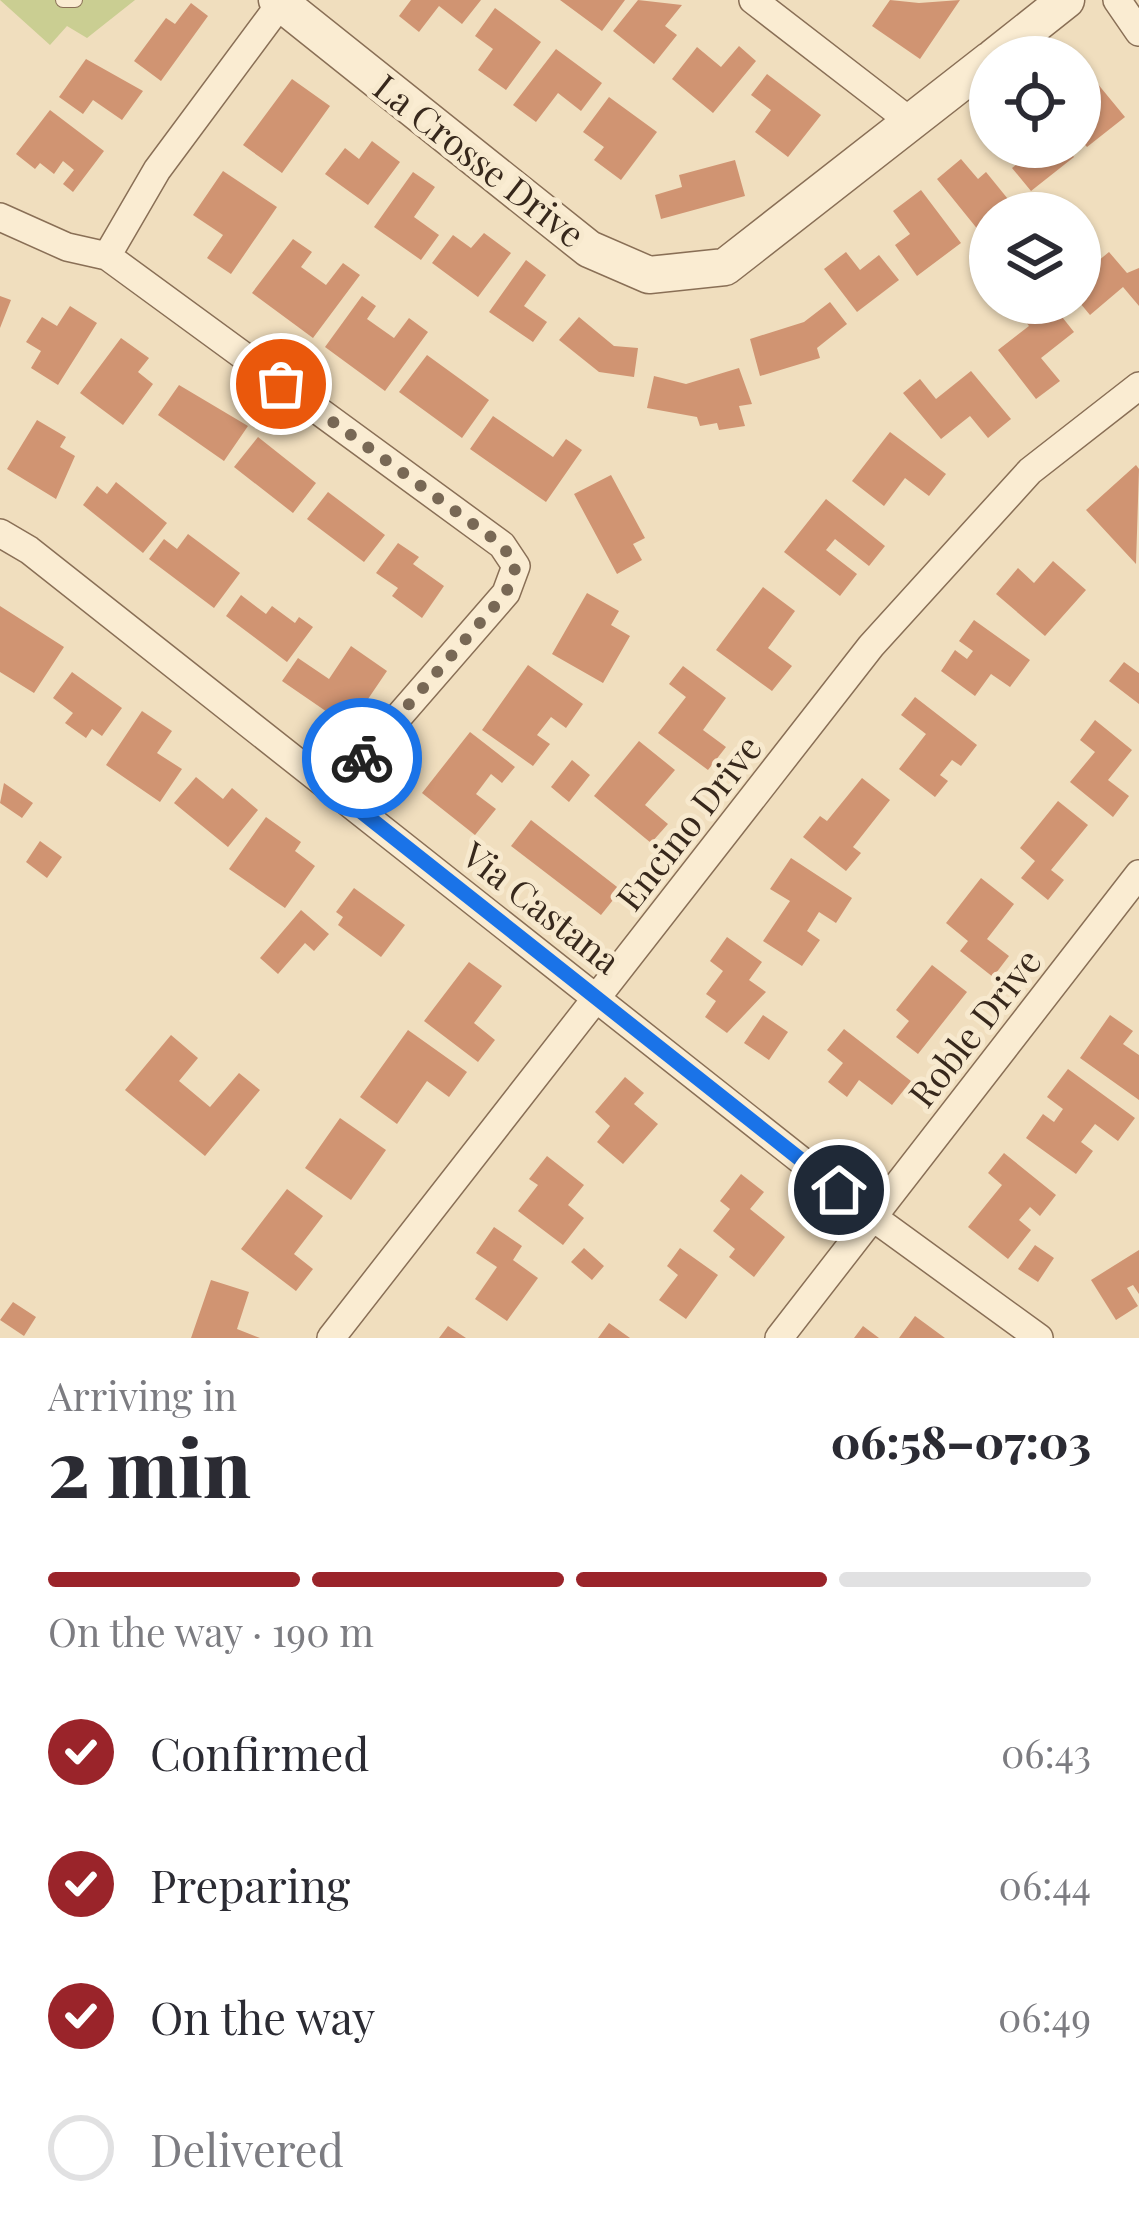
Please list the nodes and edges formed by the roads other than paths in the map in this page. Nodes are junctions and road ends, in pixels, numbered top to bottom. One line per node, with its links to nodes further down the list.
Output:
1 (62, 0): 2 (lane)
2 (75, 0)
3 (754, 0): 10 (street)
4 (1066, 0): 8 (street, La Crosse Drive)
5 (1117, 0): 7 (street)
6 (279, 2): 10 (street, La Crosse Drive); 12 (street)
7 (1139, 32)
8 (1021, 36)
9 (969, 77): 10 (street, La Crosse Drive)
10 (911, 122)
11 (0, 217): 12 (street)
12 (107, 256): 15 (street)
13 (1139, 386): 17 (street, Encino Drive)
14 (0, 533): 15 (street, Via Castana)
15 (334, 790): 17 (street, Via Castana)
16 (1139, 874): 18 (street, Roble Drive)
17 (598, 999): 18 (street, Via Castana); 19 (street, Encino Drive)
18 (874, 1217): 20 (street, Roble Drive); 21 (street, Via Castana)
19 (331, 1338)
20 (779, 1338)
21 (1039, 1338)

